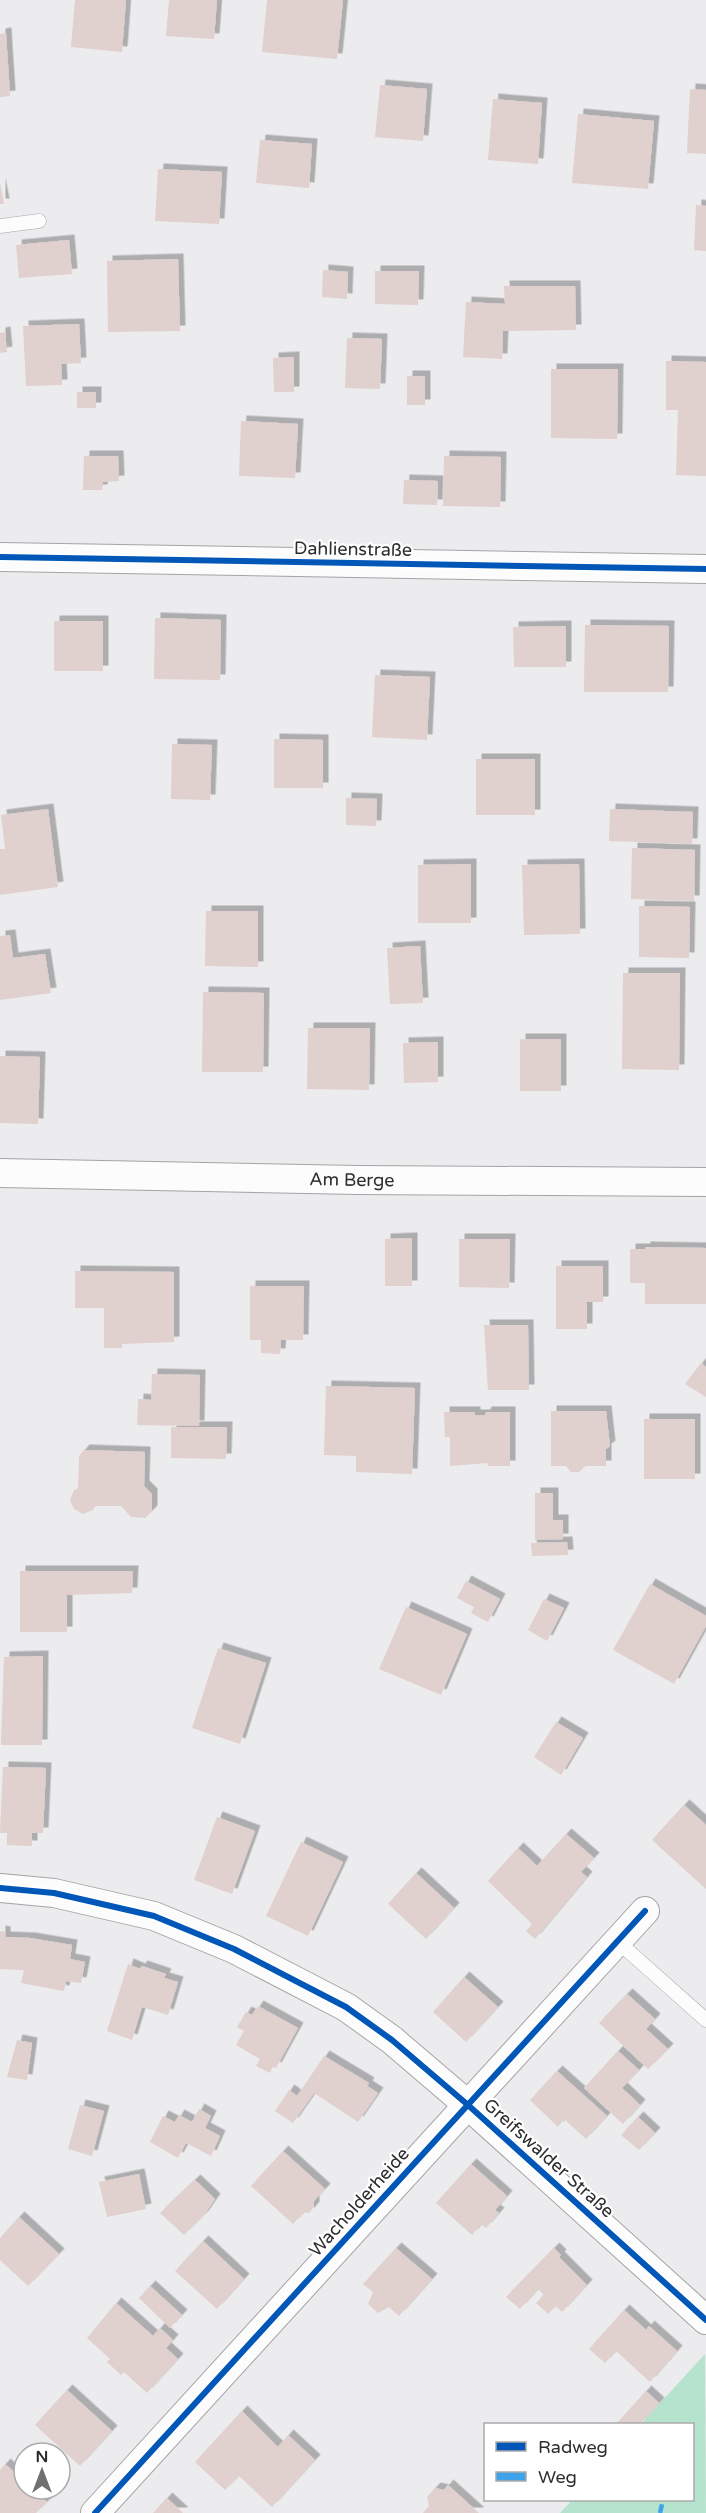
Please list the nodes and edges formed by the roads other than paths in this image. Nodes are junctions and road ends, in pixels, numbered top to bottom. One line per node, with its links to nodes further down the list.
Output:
1 (39, 221): 2 (lane)
2 (0, 226)
3 (0, 557): 4 (street, Dahlienstraße)
4 (706, 569)
5 (0, 1173): 6 (street, Am Berge)
6 (706, 1182)
7 (0, 1888): 11 (street, Greifswalder Straße)
8 (645, 1911): 9 (street, Wacholderheide)
9 (617, 1941): 10 (lane); 11 (street, Wacholderheide)
10 (706, 2020)
11 (468, 2104): 12 (street, Greifswalder Straße); 13 (street, Wacholderheide)
12 (706, 2320)
13 (95, 2513)

